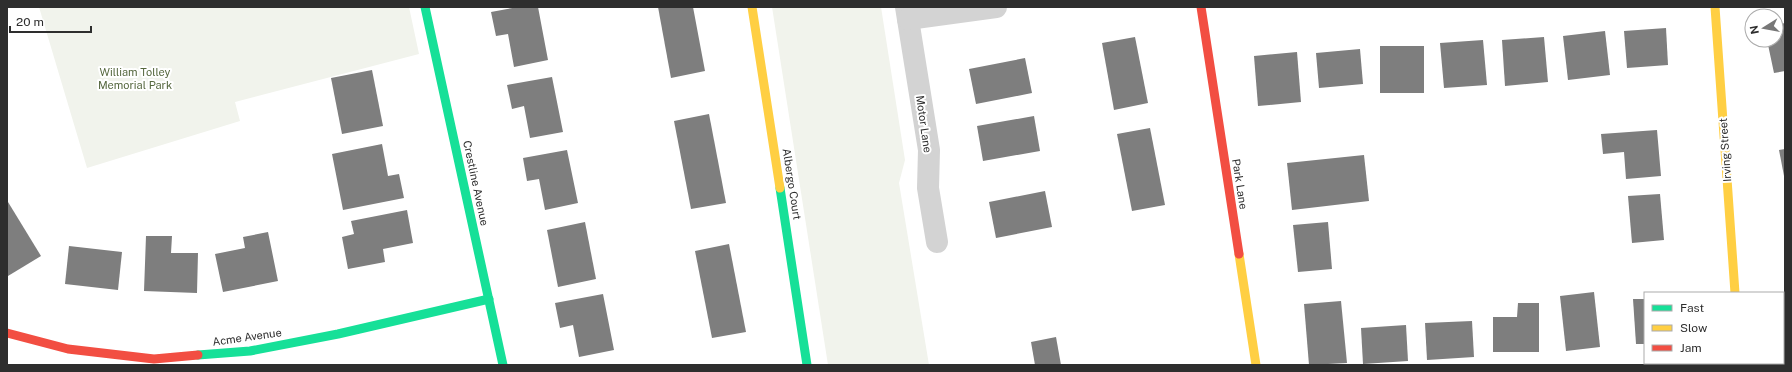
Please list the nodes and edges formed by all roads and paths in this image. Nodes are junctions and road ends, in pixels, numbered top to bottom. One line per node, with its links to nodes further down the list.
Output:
1 (425, 7): 9 (street, Crestline Avenue)
2 (752, 7): 13 (street, Albergo Court)
3 (996, 7): 6 (street)
4 (1201, 7): 14 (street, Park Lane)
5 (1715, 7): 8 (street, Irving Street)
6 (907, 13): 7 (street, Motor Lane)
7 (937, 242)
8 (1735, 292)
9 (489, 299): 11 (street, Acme Avenue); 12 (street, Crestline Avenue)
10 (7, 333): 11 (street, Acme Avenue)
11 (154, 362)
12 (503, 365)
13 (807, 365)
14 (1256, 365)

